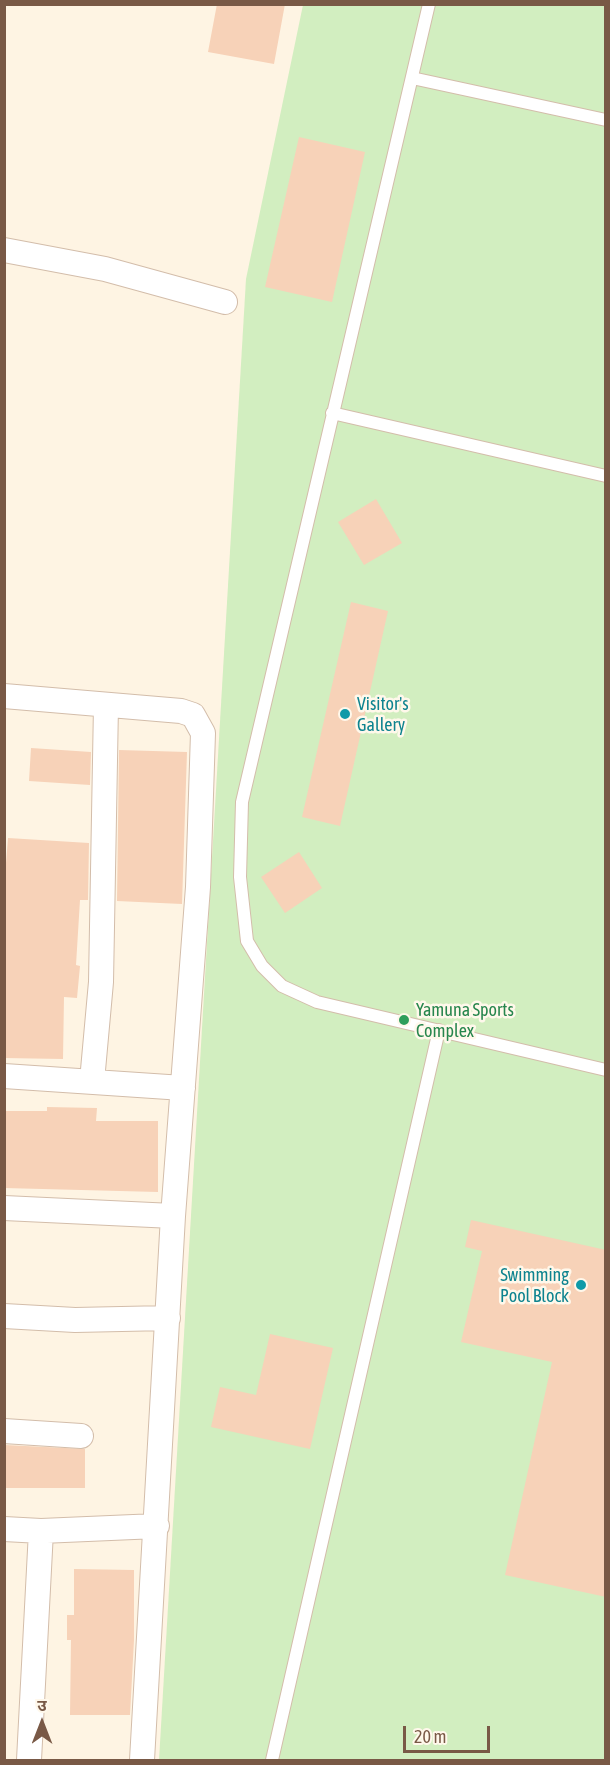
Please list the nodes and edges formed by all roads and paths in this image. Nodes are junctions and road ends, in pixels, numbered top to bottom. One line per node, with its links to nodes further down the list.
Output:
1 (429, 4): 2 (lane)
2 (412, 78): 3 (lane); 6 (lane)
3 (606, 120)
4 (4, 250): 5 (street)
5 (225, 302)
6 (332, 413): 7 (lane); 10 (lane)
7 (606, 476)
8 (4, 696): 9 (street)
9 (106, 705): 13 (street); 14 (street)
10 (439, 1030): 11 (lane); 26 (lane)
11 (606, 1070)
12 (4, 1076): 13 (street)
13 (92, 1081): 14 (street)
14 (183, 1088): 16 (street)
15 (4, 1208): 16 (street)
16 (173, 1216): 18 (street)
17 (4, 1316): 18 (street)
18 (168, 1318): 21 (street)
19 (4, 1431): 20 (street)
20 (81, 1436)
21 (157, 1526): 23 (street); 25 (street)
22 (4, 1529): 23 (street)
23 (41, 1531): 24 (street)
24 (29, 1761)
25 (142, 1761)
26 (272, 1761)

